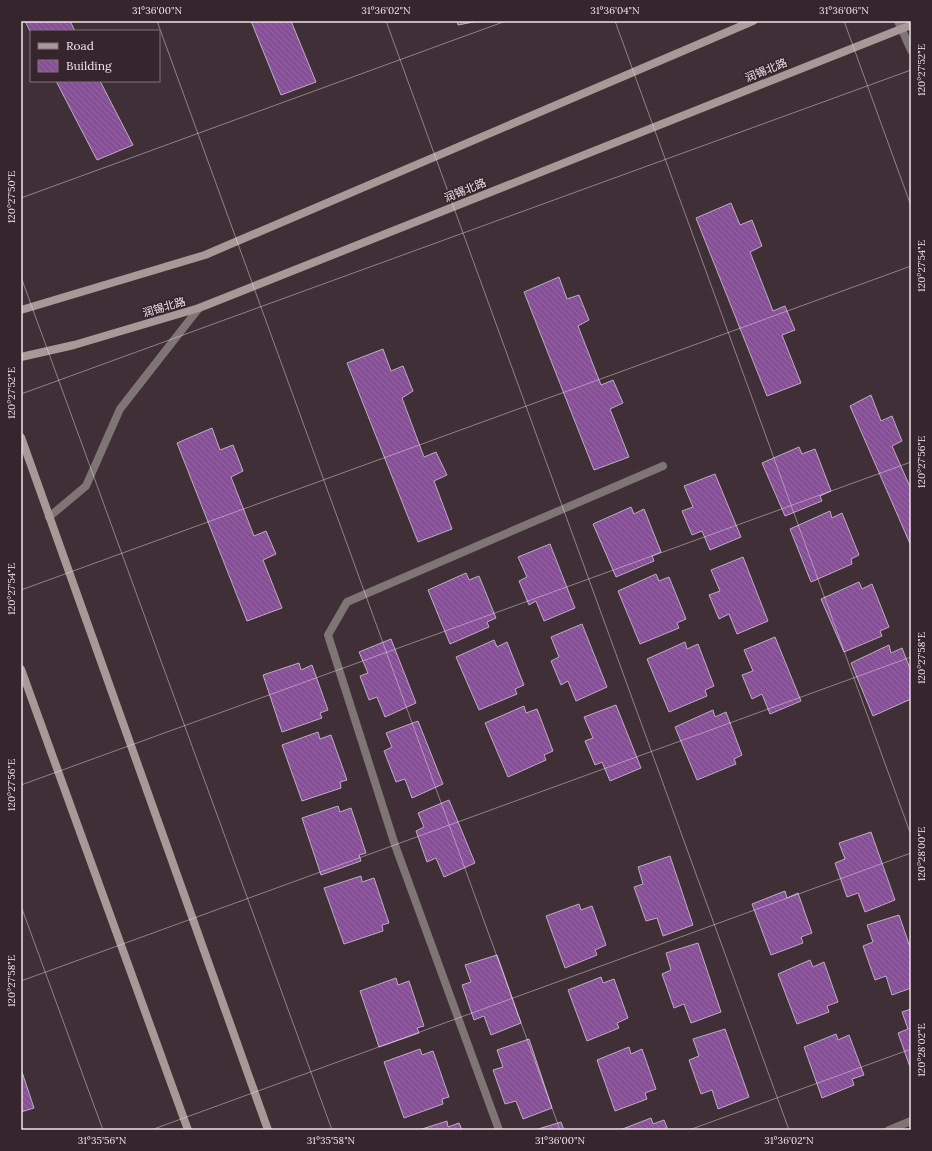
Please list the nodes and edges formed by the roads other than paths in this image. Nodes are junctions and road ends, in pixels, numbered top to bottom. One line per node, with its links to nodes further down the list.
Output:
1 (753, 21): 6 (main road)
2 (900, 25): 3 (main road, 润锡北路); 4 (street); 5 (main road, 润锡北路)
3 (911, 25)
4 (911, 50)
5 (199, 308): 7 (main road, 润锡北路); 10 (street)
6 (21, 310)
7 (21, 357)
8 (21, 437): 10 (main road)
9 (663, 466): 15 (street)
10 (50, 517): 14 (main road)
11 (21, 669): 13 (main road)
12 (911, 1121): 16 (street)
13 (188, 1130)
14 (268, 1130)
15 (499, 1130)
16 (889, 1130)

